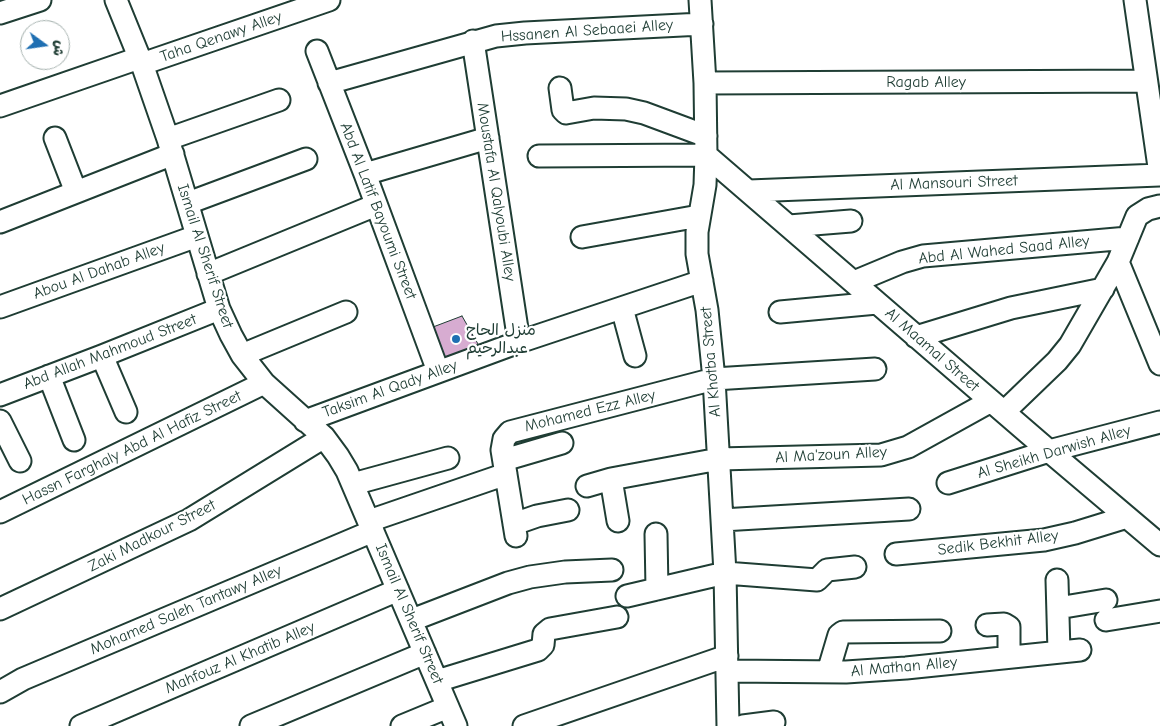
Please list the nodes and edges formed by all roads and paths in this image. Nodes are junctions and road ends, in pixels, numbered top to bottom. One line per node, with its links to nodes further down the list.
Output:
1 (40, 0): 6 (street)
2 (116, 0): 10 (street, Ismail Al Sherif Street)
3 (329, 0): 10 (street, Taha Qenawy Alley)
4 (700, 0): 7 (street, Al Khotba Street)
5 (1135, 0): 11 (street)
6 (0, 13)
7 (702, 24): 8 (street, Hssanen Al Sebaaei Alley); 12 (street, Al Khotba Street)
8 (473, 42): 13 (street, Hssanen Al Sebaaei Alley); 18 (street, Moustafa Al Qalyoubi Alley)
9 (316, 51): 13 (street, Abd Al Latif Bayoumi Street)
10 (140, 61): 16 (street, Taha Qenawy Alley); 20 (street, Ismail Al Sherif Street)
11 (1146, 81): 12 (street, Ragab Alley); 24 (street)
12 (705, 82): 19 (street, Al Khotba Street)
13 (329, 83): 23 (street, Abd Al Latif Bayoumi Street)
14 (560, 88): 19 (street, Al Maamal Street)
15 (279, 100): 20 (street)
16 (0, 106)
17 (54, 138): 26 (street)
18 (488, 138): 23 (street); 49 (street, Moustafa Al Qalyoubi Alley)
19 (706, 145): 21 (street); 25 (street, Al Maamal Street); 30 (street, Al Khotba Street)
20 (170, 147): 26 (street); 27 (street, Ismail Al Sherif Street)
21 (539, 156)
22 (306, 159): 27 (street)
23 (365, 174): 28 (street, Abd Al Latif Bayoumi Street)
24 (1160, 175): 25 (street, Al Mansouri Street)
25 (749, 191): 33 (street, Al Maamal Street)
26 (76, 192): 32 (street)
27 (188, 203): 34 (street, Ismail Al Sherif Street)
28 (376, 205): 38 (street); 55 (street, Abd Al Latif Bayoumi Street)
29 (1160, 206): 36 (street, Al Ma'zoun Alley)
30 (699, 216): 35 (street); 39 (street, Al Khotba Street)
31 (851, 221): 33 (street)
32 (0, 222)
33 (789, 226): 40 (street, Al Maamal Street)
34 (197, 236): 38 (street, Ismail Al Sherif Street); 43 (street, Abou Al Dahab Alley)
35 (582, 237)
36 (1128, 238): 37 (street, Al Ma'zoun Alley); 40 (street, Abd Al Wahed Saad Alley)
37 (1118, 262): 41 (street, Al Ma'zoun Alley); 53 (street)
38 (208, 274): 45 (street, Ismail Al Sherif Street)
39 (702, 281): 44 (street, Taksim Al Qady Alley); 57 (street, Al Khotba Street)
40 (854, 282): 42 (street, Al Maamal Street)
41 (1103, 289): 48 (street); 60 (street, Al Ma'zoun Alley)
42 (877, 303): 47 (street); 48 (street, Al Maamal Street)
43 (0, 307)
44 (622, 308): 49 (street, Taksim Al Qady Alley); 52 (street)
45 (219, 309): 50 (street, Ismail Al Sherif Street); 51 (street, Abd Allah Mahmoud Street)
46 (346, 312): 50 (street)
47 (780, 312)
48 (916, 336): 60 (street, Al Maamal Street)
49 (519, 342): 55 (street, Taksim Al Qady Alley)
50 (242, 354): 58 (street, Ismail Al Sherif Street)
51 (102, 356): 56 (street, Abd Allah Mahmoud Street); 61 (street)
52 (635, 356)
53 (1160, 364)
54 (875, 369): 57 (street, Mohamed Ezz Alley)
55 (438, 371): 63 (street, Taksim Al Qady Alley)
56 (48, 376): 59 (street, Abd Allah Mahmoud Street); 66 (street)
57 (714, 379): 70 (street, Al Khotba Street); 72 (street, Mohamed Ezz Alley)
58 (264, 383): 63 (street, Ismail Al Sherif Street); 79 (street, Hassn Farghaly Abd Al Hafiz Street)
59 (0, 395)
60 (998, 407): 68 (street, Al Maamal Street); 70 (street, Al Ma'zoun Alley)
61 (126, 412)
62 (0, 421): 71 (street)
63 (305, 421): 65 (street, Ismail Al Sherif Street)
64 (1160, 422): 68 (street, Al Sheikh Darwish Alley)
65 (324, 437): 75 (street, Ismail Al Sherif Street); 95 (street, Zaki Madkour Street)
66 (74, 440)
67 (562, 443): 72 (street)
68 (1049, 451): 74 (street, Al Sheikh Darwish Alley); 80 (street, Al Maamal Street)
69 (448, 458): 75 (street)
70 (719, 459): 73 (street, Al Ma'zoun Alley); 81 (street, Al Khotba Street)
71 (20, 461)
72 (505, 467): 77 (street, Mohamed Ezz Alley); 83 (street)
73 (611, 479): 76 (street, Al Ma'zoun Alley); 82 (street)
74 (948, 483)
75 (353, 484): 83 (street, Ismail Al Sherif Street)
76 (587, 486)
77 (568, 510)
78 (909, 510): 81 (street)
79 (0, 512)
80 (1127, 517): 85 (street, Al Maamal Street); 86 (street, Sedik Bekhit Alley)
81 (722, 520): 89 (street, Al Khotba Street)
82 (618, 521)
83 (371, 526): 92 (street, Ismail Al Sherif Street); 108 (street, Mohamed Saleh Tantawy Alley)
84 (656, 534): 91 (street)
85 (1160, 544)
86 (896, 554)
87 (855, 567): 89 (street)
88 (612, 570): 98 (street)
89 (725, 573): 91 (street); 105 (street, Al Khotba Street)
90 (1057, 580): 94 (street)
91 (657, 589): 93 (street)
92 (398, 590): 98 (street, Ismail Al Sherif Street); 112 (street, Mahfouz Al Khatib Alley)
93 (628, 596)
94 (1058, 608): 96 (street); 103 (street)
95 (0, 609)
96 (1160, 612)
97 (617, 617): 107 (street)
98 (412, 620): 102 (street, Ismail Al Sherif Street)
99 (987, 624): 104 (street)
100 (940, 631): 106 (street)
101 (1080, 650): 103 (street, Al Mathan Alley)
102 (425, 652): 107 (street, Ismail Al Sherif Street); 113 (street)
103 (1059, 652): 104 (street, Al Mathan Alley)
104 (1009, 657): 106 (street, Al Mathan Alley)
105 (727, 663): 106 (street, Al Mathan Alley); 111 (street, Al Khotba Street); 116 (street, Al Mathan Alley)
106 (828, 672)
107 (437, 681): 109 (street, Ismail Al Sherif Street)
108 (0, 692)
109 (448, 707): 114 (street); 115 (street, Ismail Al Sherif Street)
110 (774, 722): 111 (street)
111 (729, 725)
112 (81, 726)
113 (251, 726)
114 (402, 726)
115 (456, 726)
116 (524, 726)

